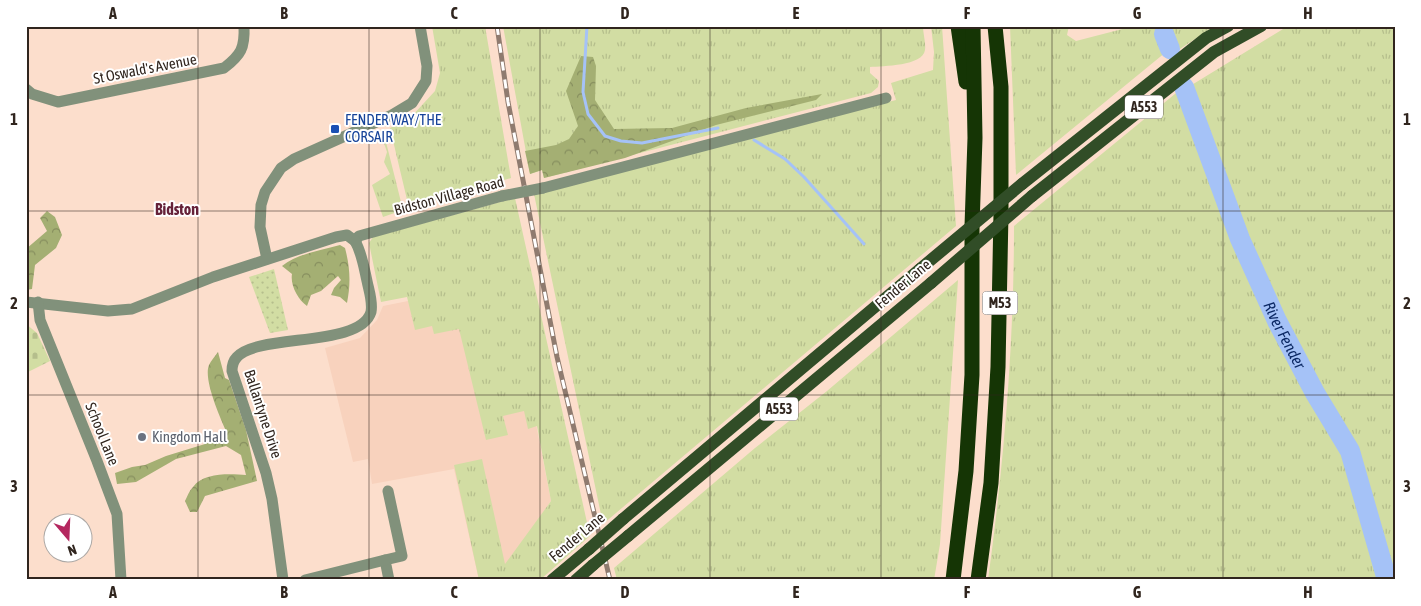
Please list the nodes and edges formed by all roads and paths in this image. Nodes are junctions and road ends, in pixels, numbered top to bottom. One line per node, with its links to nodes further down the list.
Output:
1 (244, 26): 8 (street, St Oswald's Avenue)
2 (420, 26): 12 (street)
3 (958, 26): 10 (highway, M53)
4 (972, 26): 10 (highway, M53)
5 (994, 26): 23 (highway, M53)
6 (1228, 26): 20 (main road, Fender Lane / A553, bridge)
7 (1261, 26): 21 (main road, Fender Lane / A553, bridge)
8 (26, 89)
9 (886, 98): 11 (street, Bidston Village Road, bridge)
10 (975, 138): 22 (highway, M53)
11 (355, 241): 12 (street); 17 (street, Ballantyne Drive)
12 (266, 259): 13 (street)
13 (32, 302): 16 (street, School Lane)
14 (388, 491): 15 (street)
15 (384, 560): 18 (street); 19 (street)
16 (121, 580)
17 (283, 580)
18 (305, 580)
19 (389, 580)
20 (552, 580)
21 (576, 580)
22 (953, 580)
23 (978, 580)

